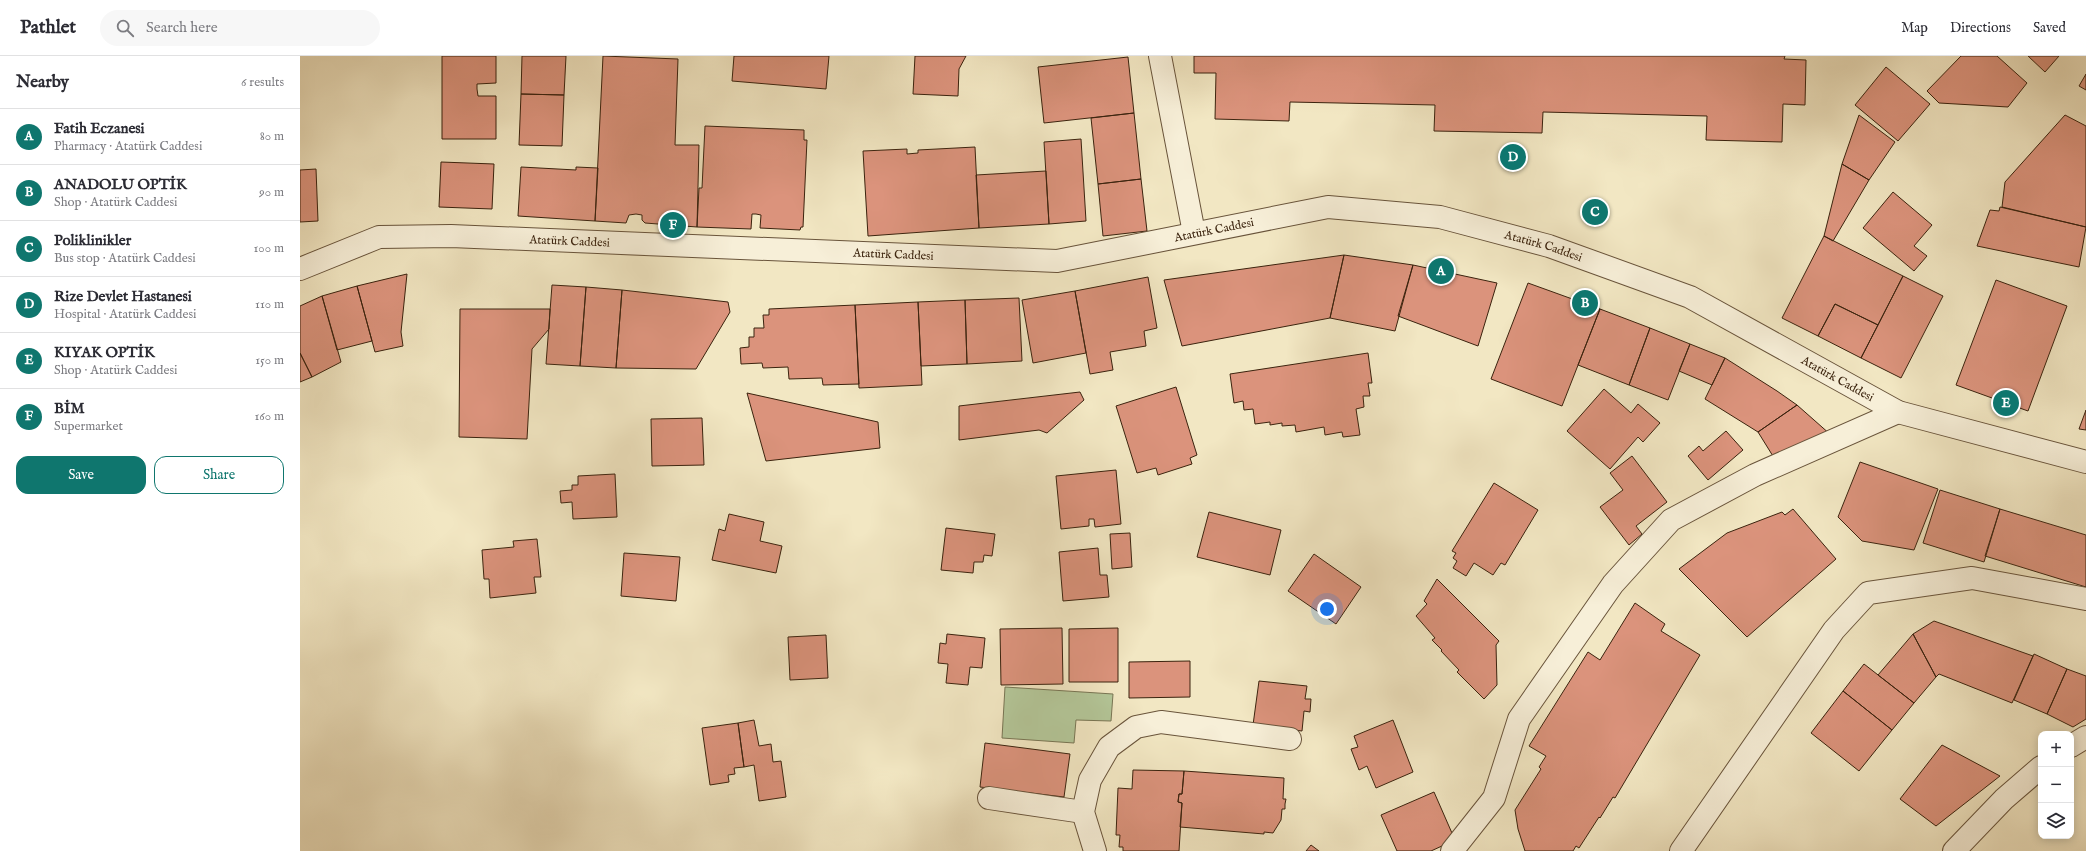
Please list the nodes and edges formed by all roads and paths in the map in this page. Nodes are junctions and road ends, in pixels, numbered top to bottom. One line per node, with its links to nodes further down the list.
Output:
1 (1160, 56): 2 (street)
2 (1194, 233): 3 (street, Atatürk Caddesi); 4 (street, Atatürk Caddesi)
3 (300, 269)
4 (1898, 412): 5 (street, Atatürk Caddesi); 14 (street)
5 (2086, 462)
6 (2086, 599): 15 (street)
7 (2086, 737): 9 (street)
8 (1290, 739): 12 (street)
9 (2074, 744)
10 (2038, 770): 16 (street)
11 (989, 798): 12 (street)
12 (1083, 812): 13 (street)
13 (1095, 851)
14 (1452, 851)
15 (1681, 851)
16 (1954, 851)

